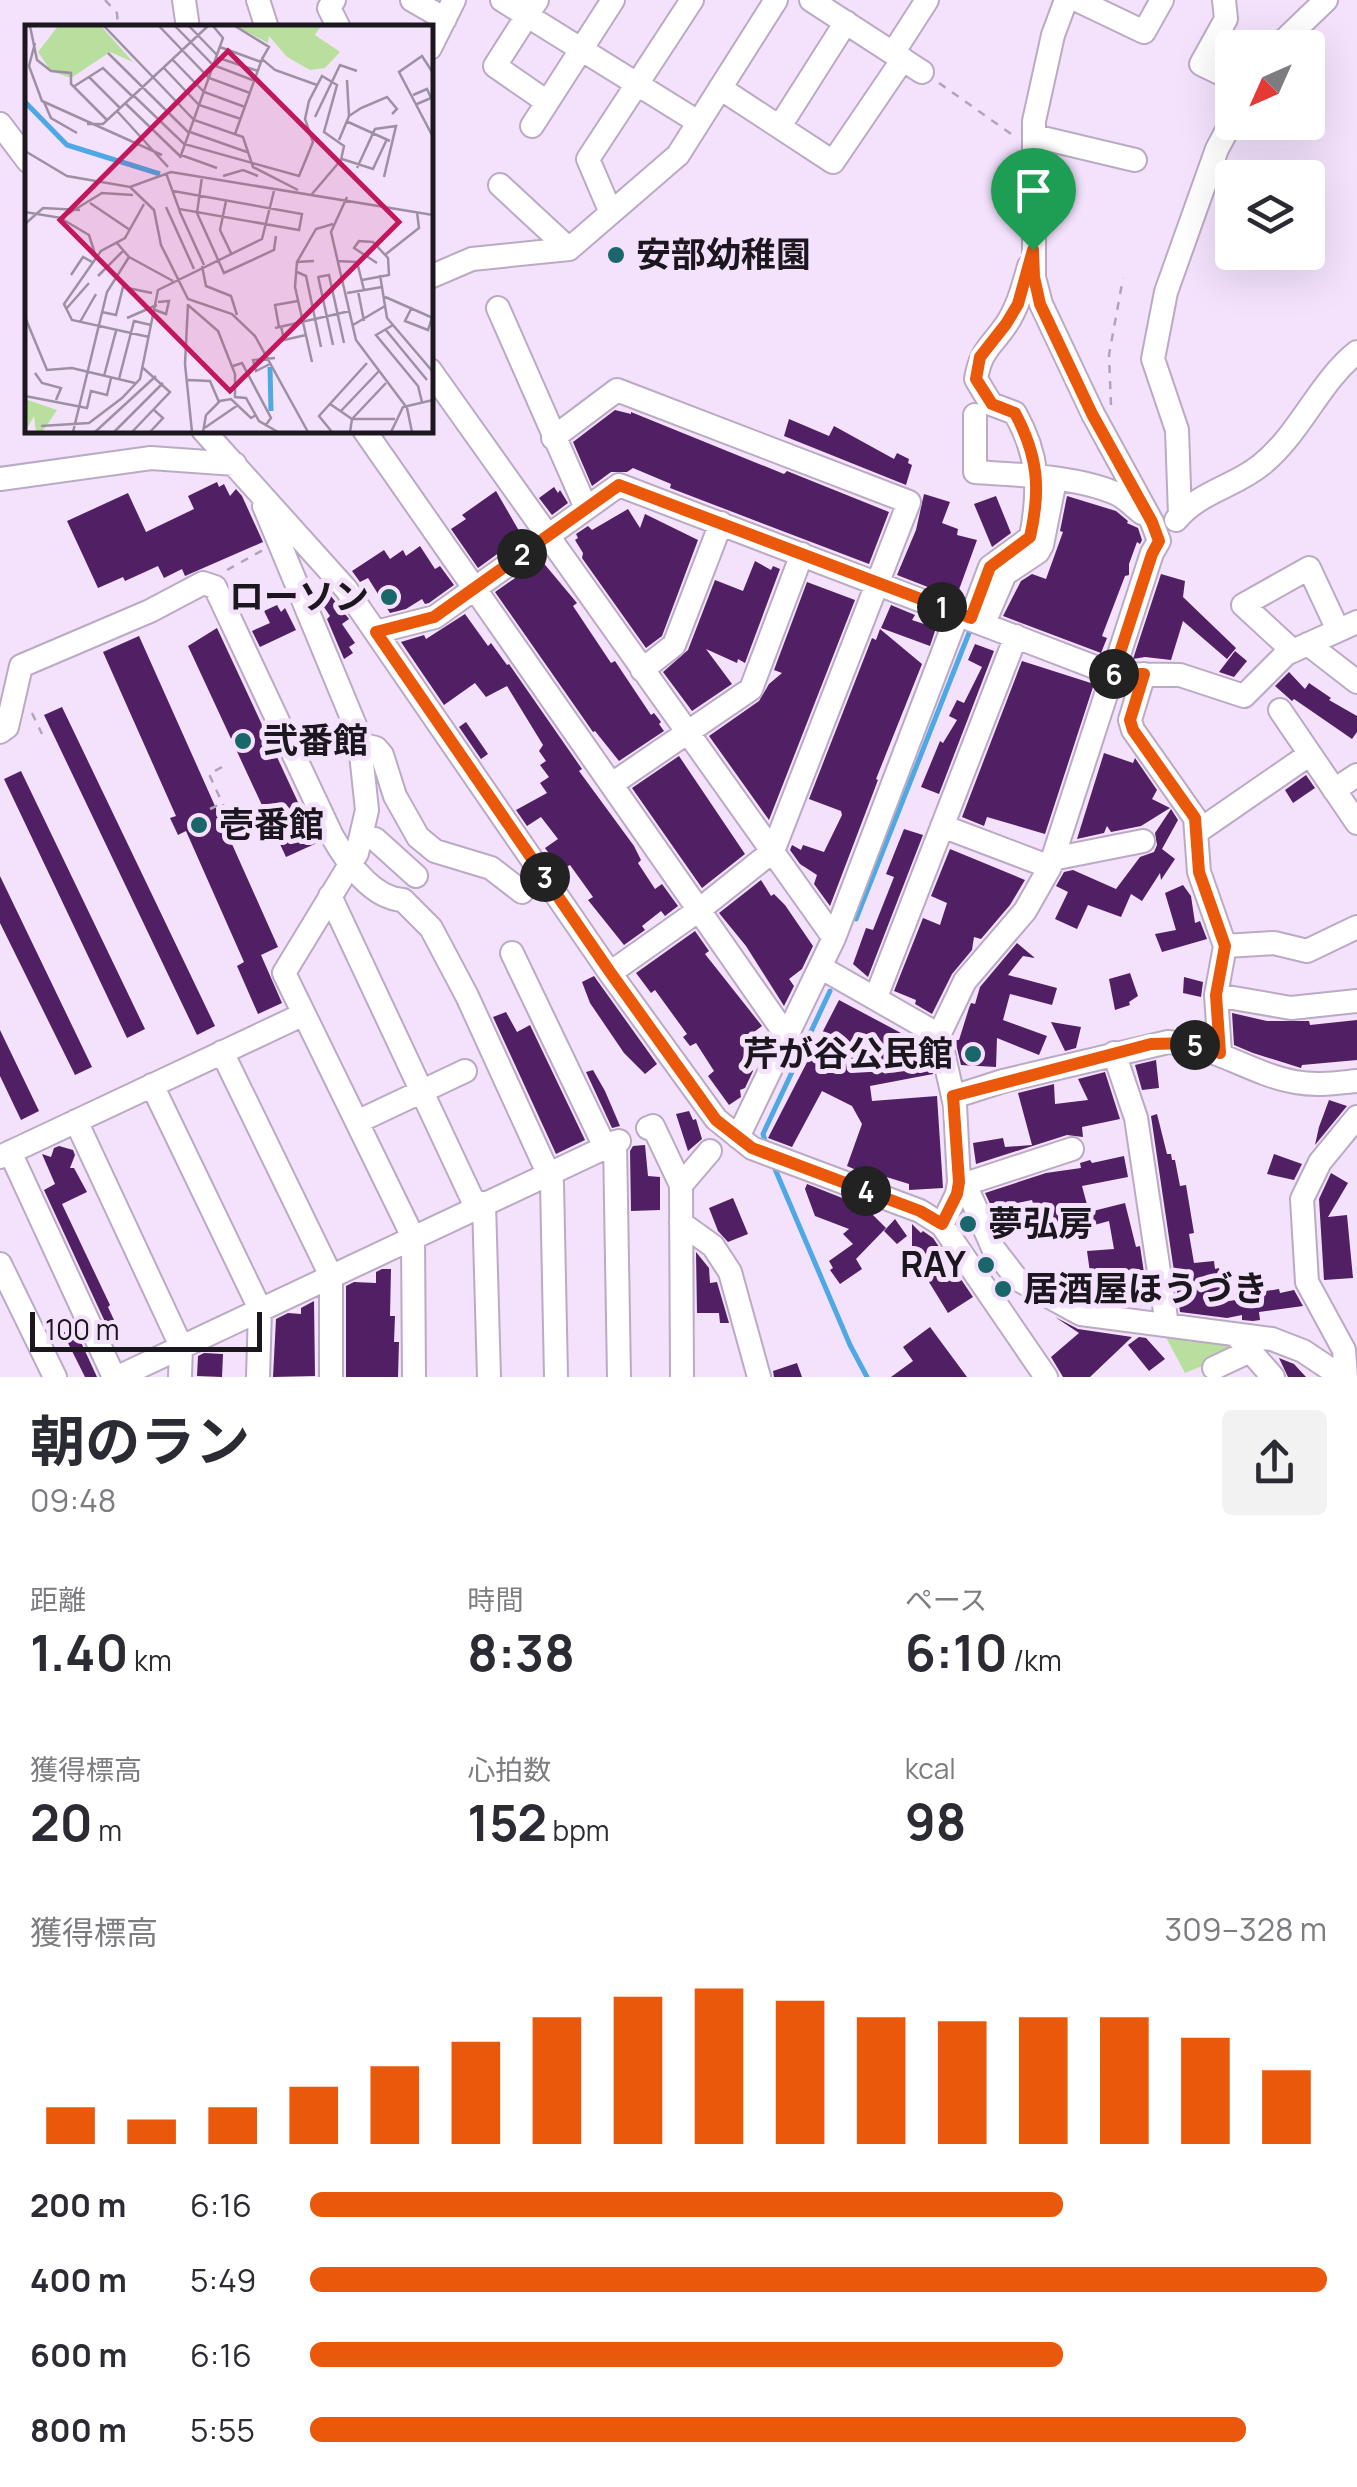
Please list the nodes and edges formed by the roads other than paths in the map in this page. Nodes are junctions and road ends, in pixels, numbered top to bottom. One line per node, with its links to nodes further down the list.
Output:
1 (184, 0): 19 (street)
2 (258, 0): 20 (street)
3 (334, 0): 21 (street)
4 (412, 0): 17 (street)
5 (502, 0): 16 (street)
6 (612, 0): 26 (street)
7 (692, 0): 29 (street)
8 (776, 0): 30 (street)
9 (811, 0): 18 (street)
10 (927, 0): 27 (street)
11 (1066, 0): 36 (street)
12 (1077, 0): 13 (street)
13 (1162, 0)
14 (1224, 0): 22 (street)
15 (1326, 0): 23 (street)
16 (532, 8): 26 (street); 31 (street)
17 (450, 10): 25 (street)
18 (846, 22): 27 (street); 35 (street)
19 (188, 25)
20 (266, 25)
21 (338, 25)
22 (1220, 30)
23 (1295, 30)
24 (1215, 39): 28 (street)
25 (432, 44)
26 (582, 48): 29 (street); 31 (street)
27 (906, 61): 35 (street)
28 (1215, 71)
29 (637, 84): 32 (street); 41 (street)
30 (720, 88): 32 (street); 35 (street)
31 (547, 102): 34 (street)
32 (698, 122): 41 (street)
33 (0, 124): 38 (street)
34 (532, 126)
35 (780, 126)
36 (1034, 137): 39 (street); 43 (street)
37 (1222, 140): 57 (street)
38 (25, 158)
39 (1135, 160)
40 (500, 185): 42 (street)
41 (611, 213): 42 (street)
42 (570, 249): 44 (street)
43 (1033, 250): 54 (street); 59 (street)
44 (432, 276)
45 (498, 308): 51 (street)
46 (1357, 352): 57 (street)
47 (432, 373): 60 (street)
48 (975, 414): 54 (street)
49 (205, 432): 52 (street)
50 (365, 432): 63 (street)
51 (552, 438): 56 (street); 62 (street)
52 (234, 464): 53 (street); 55 (street)
53 (0, 479)
54 (1046, 479): 59 (street); 64 (street)
55 (255, 485): 66 (street); 76 (street)
56 (586, 508): 58 (street); 60 (street)
57 (1180, 515): 59 (street)
58 (721, 523): 61 (street); 69 (street)
59 (1156, 532): 70 (street)
60 (549, 535): 63 (street); 69 (street)
61 (802, 554): 62 (street); 75 (street)
62 (877, 582): 64 (street); 86 (street)
63 (476, 588): 66 (street); 79 (street)
64 (971, 618): 67 (street); 94 (street)
65 (1348, 626): 68 (street); 68 (street)
66 (376, 632): 98 (street)
67 (1016, 636): 70 (street); 82 (street)
68 (1300, 647): 71 (street); 72 (street)
69 (642, 670): 75 (street)
70 (1113, 674): 71 (street); 87 (street)
71 (1144, 674): 83 (street)
72 (1357, 682)
73 (1280, 710): 77 (street)
74 (0, 732): 88 (street)
75 (686, 732): 79 (street); 86 (street)
76 (360, 744): 84 (street); 90 (street)
77 (1310, 754): 80 (street); 83 (street)
78 (1357, 775): 80 (street)
79 (612, 784): 92 (street)
80 (1334, 790): 81 (street)
81 (1357, 824)
82 (942, 826): 87 (street); 100 (street)
83 (1197, 832): 95 (street)
84 (361, 836): 88 (street); 89 (street)
85 (1144, 840): 87 (street)
86 (773, 852): 92 (street); 94 (street)
87 (1051, 863): 104 (street)
88 (350, 866): 91 (street); 123 (street)
89 (416, 876)
90 (522, 892)
91 (330, 896): 102 (street); 111 (street)
92 (699, 910): 98 (street); 103 (street)
93 (1357, 927): 95 (street)
94 (834, 938): 97 (street)
95 (1225, 946): 99 (street)
96 (512, 952): 118 (street)
97 (820, 967): 100 (street); 103 (street)
98 (610, 972): 119 (street)
99 (1216, 995): 101 (street); 107 (street)
100 (876, 997): 104 (street)
101 (1357, 1001)
102 (304, 1014): 105 (street); 115 (street)
103 (786, 1034): 119 (street)
104 (939, 1034): 112 (street)
105 (222, 1052): 110 (street); 131 (street)
106 (1114, 1053): 107 (street); 112 (street); 133 (street)
107 (1220, 1053): 109 (street)
108 (465, 1071): 111 (street)
109 (1357, 1081)
110 (152, 1085): 114 (street); 132 (street)
111 (422, 1091): 115 (street); 126 (street)
112 (953, 1096): 124 (street)
113 (1357, 1117): 117 (street)
114 (76, 1121): 122 (street); 135 (street)
115 (357, 1122): 129 (street)
116 (648, 1128): 125 (street)
117 (1350, 1138): 150 (street)
118 (613, 1143): 123 (street); 145 (street)
119 (745, 1143): 128 (street)
120 (1072, 1148): 124 (street)
121 (710, 1151): 125 (street)
122 (5, 1154): 138 (street)
123 (548, 1173): 126 (street); 144 (street)
124 (962, 1183): 128 (street); 133 (street)
125 (681, 1185): 127 (street)
126 (480, 1205): 129 (street); 143 (street)
127 (681, 1223): 146 (street); 147 (street)
128 (942, 1224): 148 (street)
129 (413, 1237): 131 (street); 142 (street)
130 (0, 1264): 137 (street)
131 (331, 1276): 132 (street); 141 (street)
132 (260, 1309): 135 (street); 140 (street)
133 (1167, 1325): 134 (street)
134 (1243, 1343): 136 (street); 149 (street); 150 (street)
135 (181, 1346): 138 (street); 139 (street)
136 (1214, 1368)
137 (55, 1377)
138 (116, 1377)
139 (180, 1377)
140 (258, 1377)
141 (331, 1377)
142 (414, 1377)
143 (488, 1377)
144 (556, 1377)
145 (619, 1377)
146 (682, 1377)
147 (758, 1377)
148 (1046, 1377)
149 (1273, 1377)
150 (1344, 1377)

